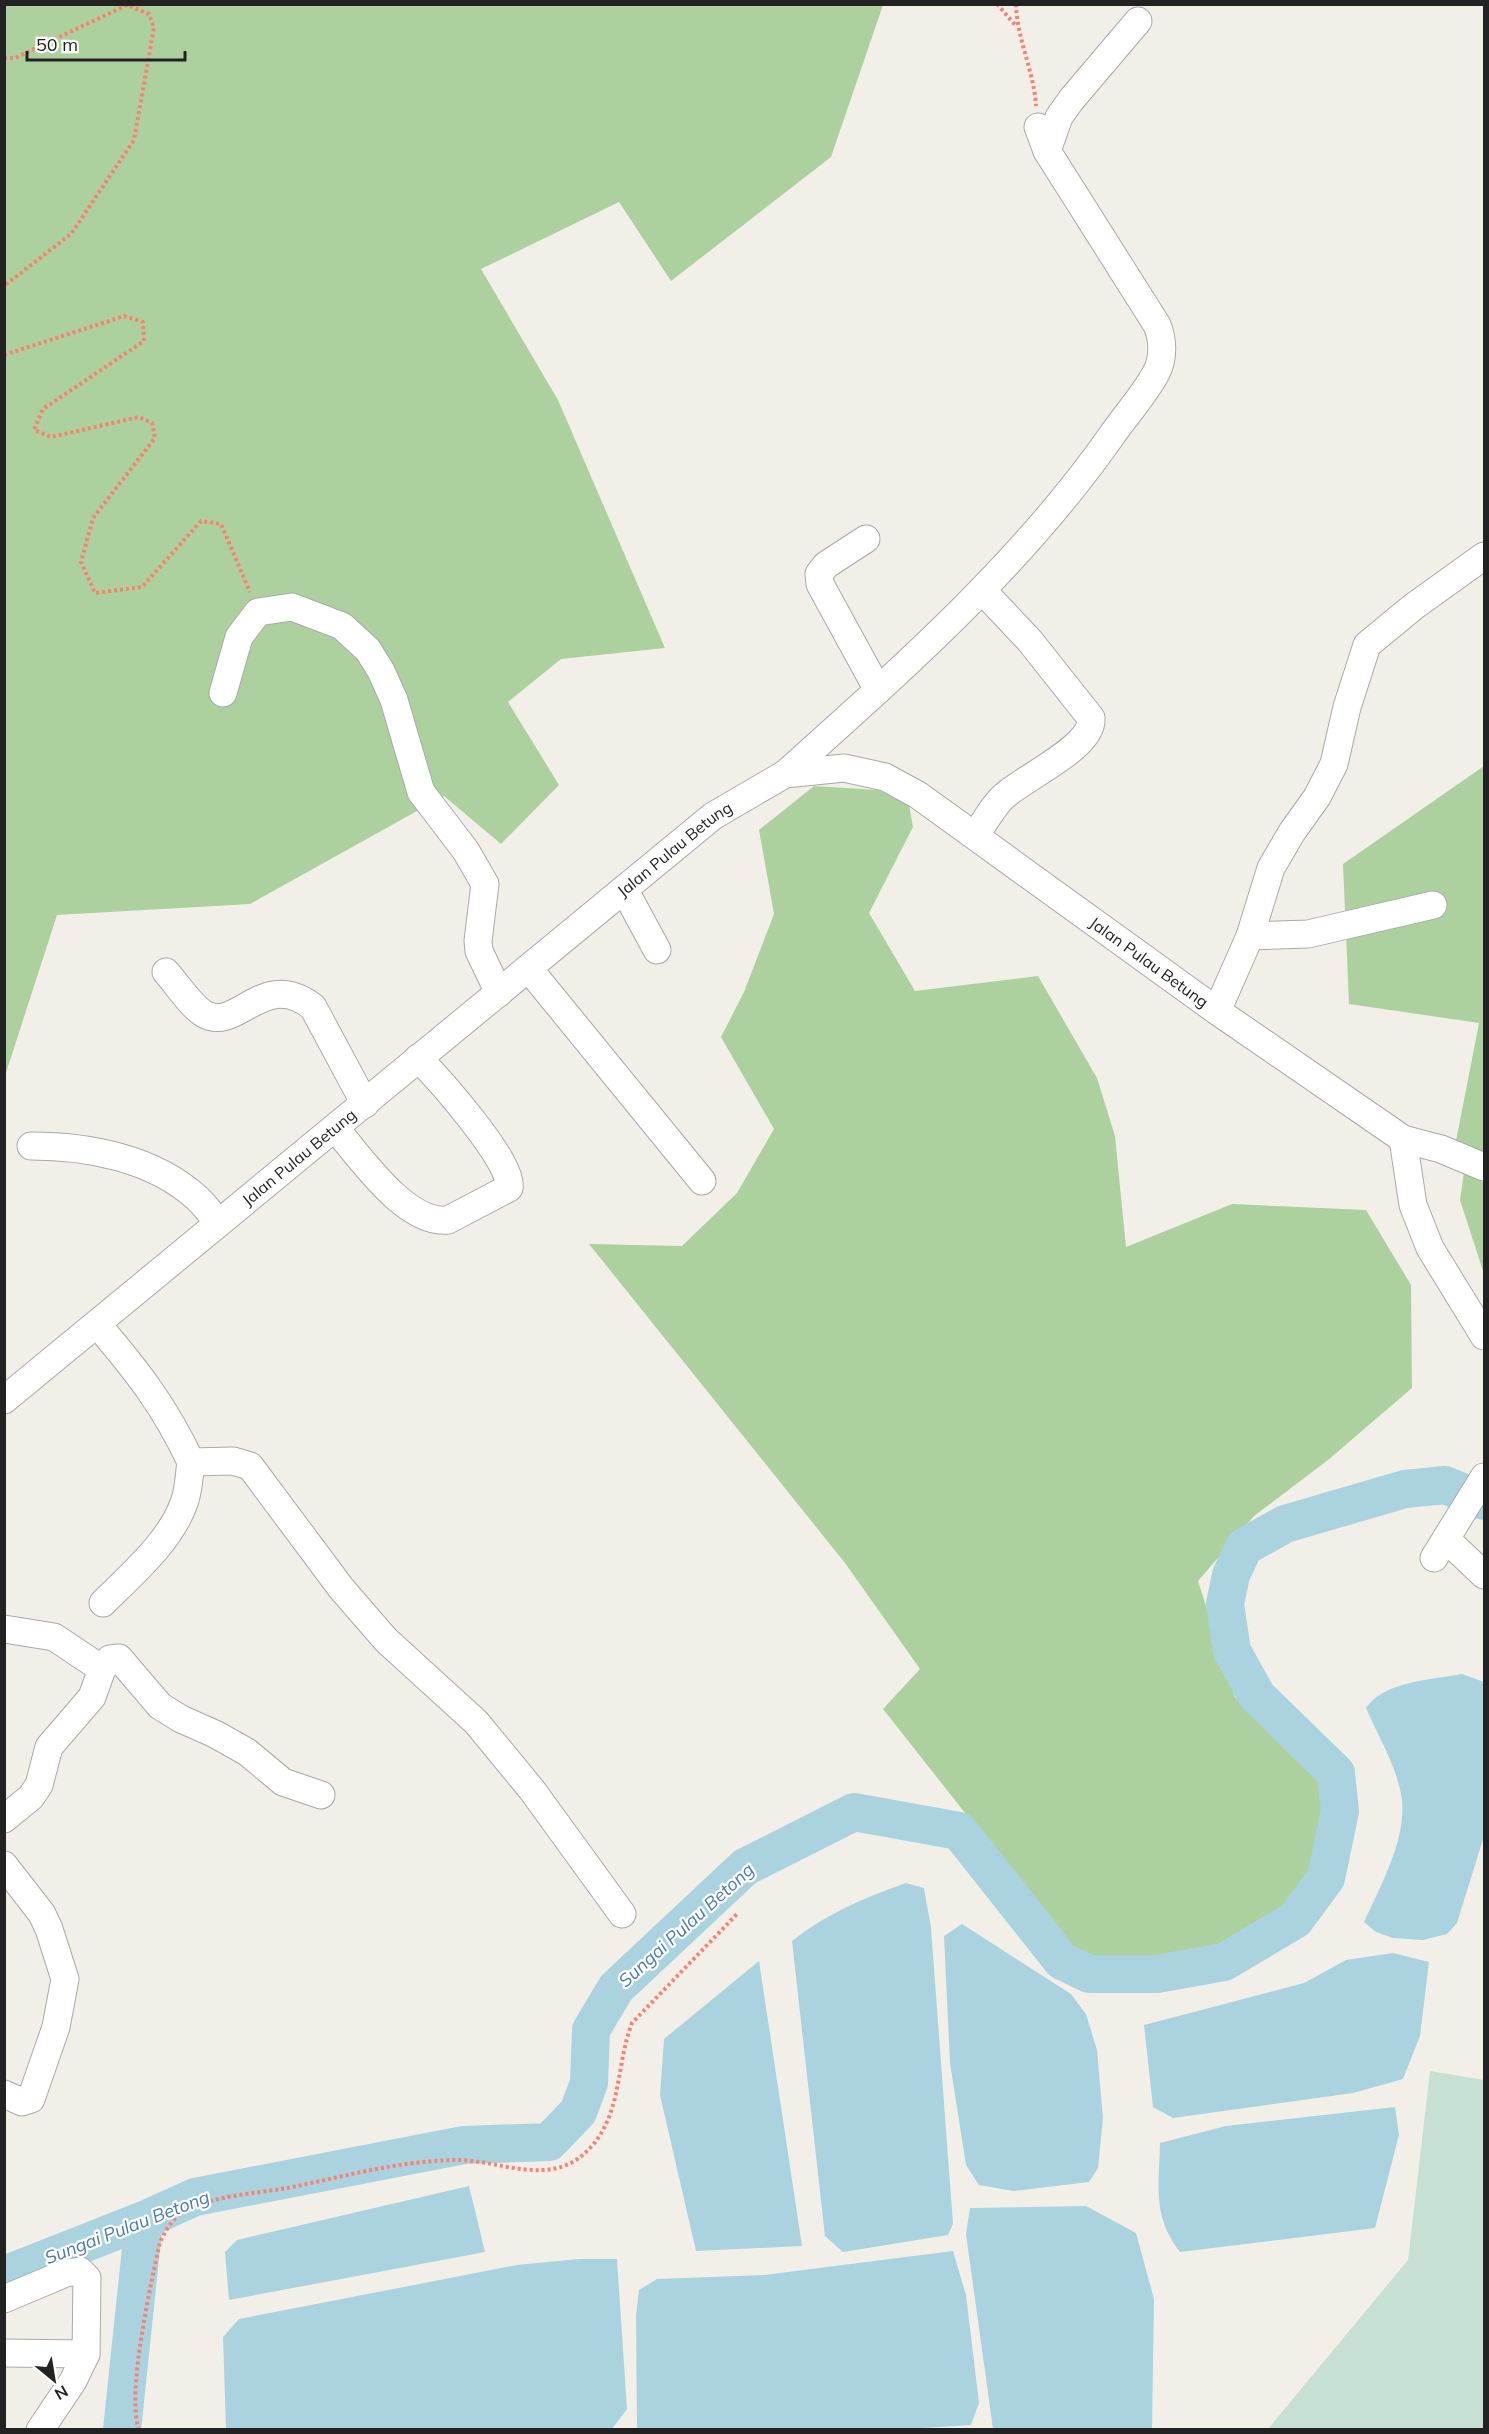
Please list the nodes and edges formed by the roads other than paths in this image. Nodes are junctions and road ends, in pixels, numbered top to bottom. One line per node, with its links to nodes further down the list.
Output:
1 (1138, 21): 4 (street)
2 (866, 539): 5 (street)
3 (1485, 556): 11 (street)
4 (982, 591): 5 (street); 8 (street)
5 (878, 690): 7 (street)
6 (223, 693): 15 (street)
7 (785, 774): 8 (street, Jalan Pulau Betung); 9 (street, Jalan Pulau Betung)
8 (976, 836): 16 (street, Jalan Pulau Betung)
9 (624, 888): 12 (street); 13 (street, Jalan Pulau Betung)
10 (1433, 905): 11 (street)
11 (1250, 936): 16 (street)
12 (657, 950)
13 (529, 969): 15 (street, Jalan Pulau Betung); 23 (street)
14 (166, 972): 18 (street)
15 (499, 993): 17 (street, Jalan Pulau Betung)
16 (1217, 1011): 20 (street, Jalan Pulau Betung)
17 (418, 1058): 18 (street, Jalan Pulau Betung); 19 (street)
18 (365, 1104): 19 (street, Jalan Pulau Betung)
19 (335, 1128): 24 (street, Jalan Pulau Betung)
20 (1403, 1139): 22 (street, Jalan Pulau Betung); 26 (street)
21 (32, 1146): 24 (street)
22 (1485, 1167)
23 (702, 1181)
24 (218, 1223): 25 (street, Jalan Pulau Betung)
25 (97, 1324): 27 (street, Jalan Pulau Betung); 28 (street)
26 (1485, 1336)
27 (4, 1400)
28 (191, 1462): 31 (street); 37 (street)
29 (1485, 1477): 30 (street)
30 (1485, 1575)
31 (103, 1603)
32 (4, 1629): 33 (street)
33 (102, 1669): 34 (street); 35 (street)
34 (321, 1795)
35 (4, 1819)
36 (4, 1865): 38 (street)
37 (622, 1914)
38 (4, 2094)
39 (4, 2299): 41 (street)
40 (4, 2353): 41 (street)
41 (86, 2354): 42 (street)
42 (39, 2430)

